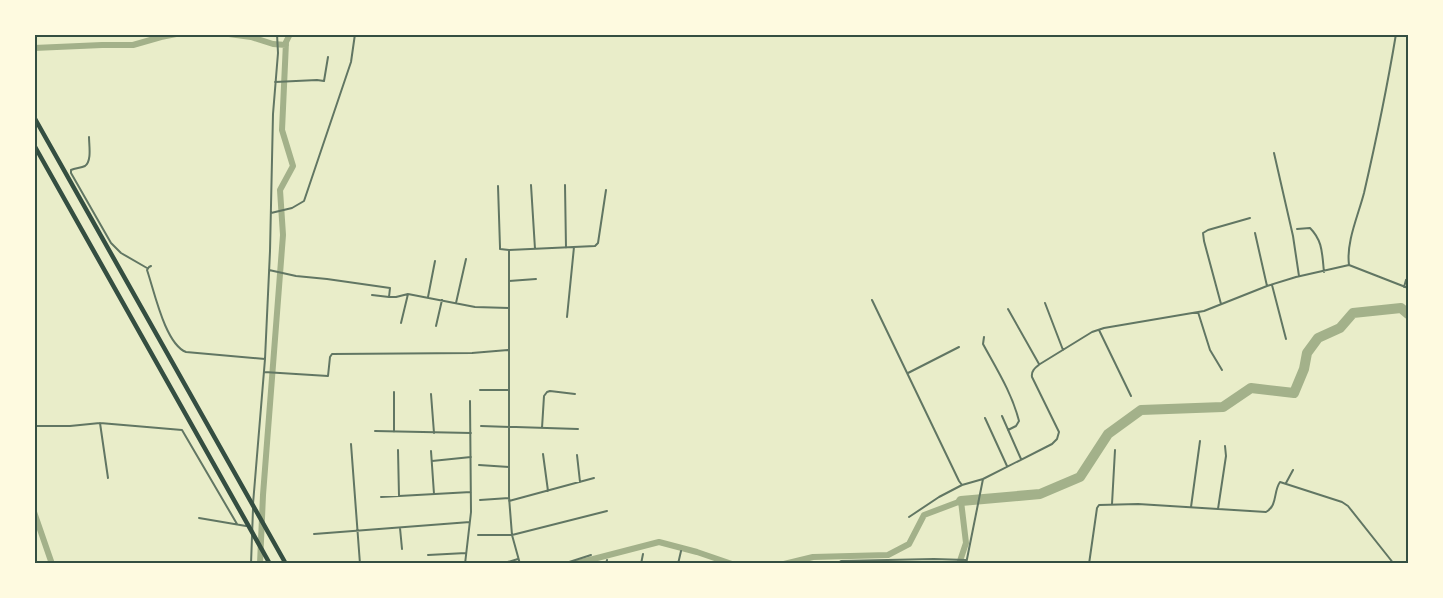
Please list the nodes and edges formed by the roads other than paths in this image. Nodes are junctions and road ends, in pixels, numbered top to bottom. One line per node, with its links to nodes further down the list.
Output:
1 (277, 34): 5 (street)
2 (355, 34): 14 (street)
3 (1396, 34): 24 (street)
4 (328, 57): 5 (street)
5 (275, 82): 14 (street)
6 (34, 117): 137 (highway)
7 (89, 137): 26 (street)
8 (34, 145): 136 (highway)
9 (1274, 153): 29 (street)
10 (531, 185): 20 (street)
11 (565, 185): 19 (street)
12 (498, 186): 21 (street)
13 (606, 190): 18 (street)
14 (271, 213): 27 (street)
15 (1250, 218): 45 (street)
16 (1297, 229): 28 (street)
17 (1255, 233): 34 (street)
18 (574, 247): 19 (street); 49 (street)
19 (566, 248): 20 (street)
20 (535, 249): 21 (street)
21 (509, 251): 32 (street)
22 (466, 259): 43 (street)
23 (435, 261): 40 (street)
24 (1349, 265): 28 (street); 35 (street)
25 (151, 266): 26 (street)
26 (147, 268): 58 (street)
27 (269, 270): 39 (street); 58 (street)
28 (1324, 272): 29 (street)
29 (1299, 276): 33 (street)
30 (536, 279): 32 (street)
31 (1408, 279): 35 (street)
32 (509, 281): 46 (street)
33 (1272, 285): 34 (street); 54 (street)
34 (1267, 286): 45 (street)
35 (1404, 287): 36 (street)
36 (1408, 288)
37 (408, 294): 39 (street); 40 (street); 50 (street)
38 (372, 295): 39 (street)
39 (389, 297)
40 (428, 297): 41 (street)
41 (442, 300): 43 (street); 51 (street)
42 (872, 300): 62 (street)
43 (456, 303): 46 (street)
44 (1045, 303): 57 (street)
45 (1221, 305): 48 (street)
46 (509, 308): 56 (street)
47 (1008, 309): 59 (street)
48 (1198, 312): 52 (street); 60 (street)
49 (567, 317)
50 (401, 323)
51 (436, 326)
52 (1099, 330): 57 (street); 68 (street)
53 (984, 337): 78 (street)
54 (1286, 339)
55 (959, 347): 62 (street)
56 (508, 350): 61 (street); 64 (street)
57 (1063, 350): 59 (street)
58 (265, 358): 61 (street)
59 (1040, 364): 92 (street)
60 (1222, 370)
61 (264, 372): 120 (street)
62 (907, 374): 103 (street)
63 (480, 390): 64 (street)
64 (509, 390): 75 (street)
65 (394, 392): 80 (street)
66 (431, 394): 81 (street)
67 (575, 394): 76 (street)
68 (1131, 396)
69 (470, 401): 82 (street)
70 (1002, 416): 78 (street)
71 (985, 418): 95 (street)
72 (100, 423): 73 (street); 98 (street); 118 (street)
73 (34, 426)
74 (482, 426): 75 (street)
75 (509, 426): 76 (street); 96 (street)
76 (542, 428): 77 (street)
77 (578, 429)
78 (1008, 430): 92 (street)
79 (375, 431): 80 (street)
80 (394, 432): 81 (street)
81 (434, 433): 82 (street)
82 (471, 433): 91 (street)
83 (1200, 441): 112 (street)
84 (351, 444): 121 (street)
85 (1225, 446): 113 (street)
86 (398, 450): 107 (street)
87 (1115, 450): 111 (street)
88 (431, 451): 93 (street)
89 (543, 454): 104 (street)
90 (577, 455): 101 (street)
91 (471, 457): 93 (street); 105 (street)
92 (1021, 459): 95 (street)
93 (432, 461): 106 (street)
94 (479, 465): 96 (street)
95 (1007, 466): 100 (street)
96 (509, 467): 110 (street)
97 (1293, 470): 102 (street)
98 (108, 478)
99 (594, 478): 101 (street)
100 (983, 479): 103 (street); 134 (street)
101 (580, 482): 104 (street)
102 (1286, 483): 113 (street); 149 (street)
103 (962, 485): 115 (street)
104 (548, 490): 110 (street)
105 (471, 492): 106 (street); 117 (street)
106 (434, 494): 107 (street)
107 (399, 496): 108 (street)
108 (381, 497)
109 (480, 500): 110 (street)
110 (509, 500): 124 (street)
111 (1112, 504): 112 (street); 148 (street)
112 (1191, 507): 113 (street)
113 (1218, 508)
114 (607, 511): 124 (street)
115 (909, 517)
116 (200, 518): 118 (street)
117 (470, 522): 119 (street); 127 (street)
118 (237, 524): 120 (street)
119 (400, 527): 121 (street); 125 (street)
120 (252, 528): 135 (street)
121 (358, 530): 122 (street); 138 (street)
122 (314, 534)
123 (478, 535): 124 (street)
124 (512, 535): 131 (street)
125 (402, 549)
126 (681, 551): 144 (street)
127 (466, 553): 129 (street); 139 (street)
128 (643, 554): 143 (street)
129 (428, 555)
130 (591, 555): 142 (street)
131 (518, 559): 140 (street); 141 (street)
132 (900, 559): 133 (street); 145 (street); 146 (street)
133 (917, 559): 134 (street); 147 (street)
134 (965, 561)
135 (250, 564)
136 (270, 564)
137 (286, 564)
138 (360, 564)
139 (465, 564)
140 (501, 564)
141 (520, 564)
142 (563, 564)
143 (641, 564)
144 (678, 564)
145 (836, 564)
146 (899, 564)
147 (916, 564)
148 (1089, 564)
149 (1394, 564)

